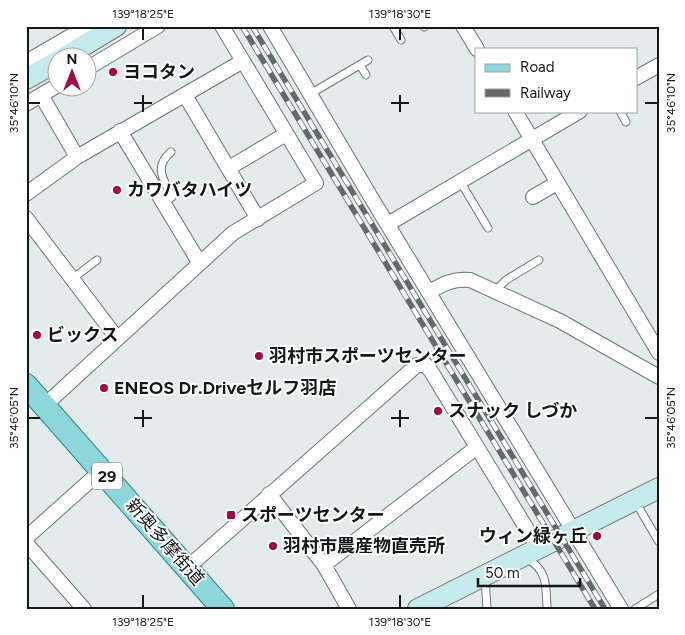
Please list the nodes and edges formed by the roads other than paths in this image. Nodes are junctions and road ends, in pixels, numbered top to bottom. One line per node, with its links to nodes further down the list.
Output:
1 (88, 26): 13 (street)
2 (116, 26): 9 (street)
3 (158, 26): 14 (street)
4 (222, 26): 12 (street)
5 (270, 26): 22 (street)
6 (396, 26): 8 (lane)
7 (463, 26): 10 (street)
8 (401, 40)
9 (80, 48)
10 (476, 48)
11 (368, 60): 15 (lane)
12 (243, 61): 24 (street); 31 (street)
13 (26, 62)
14 (98, 62)
15 (360, 65): 18 (lane); 22 (lane)
16 (659, 65): 19 (street)
17 (48, 66): 20 (street)
18 (366, 75)
19 (638, 77)
20 (26, 79)
21 (48, 91): 23 (street)
22 (310, 94): 43 (street)
23 (41, 95): 25 (street); 34 (street)
24 (185, 95): 30 (street); 35 (street)
25 (26, 104)
26 (516, 112): 32 (street)
27 (578, 112): 32 (street)
28 (621, 112): 29 (lane)
29 (626, 122)
30 (120, 131): 34 (street); 40 (street)
31 (286, 134): 35 (street); 42 (street)
32 (532, 139): 36 (street); 37 (street)
33 (171, 152): 40 (lane)
34 (77, 157): 38 (street)
35 (228, 168): 42 (street)
36 (460, 181): 43 (street); 44 (lane)
37 (557, 183): 39 (street); 52 (street)
38 (26, 194)
39 (533, 197)
40 (163, 203): 47 (street)
41 (26, 218): 48 (street)
42 (258, 218): 47 (street)
43 (388, 224): 50 (street)
44 (488, 228)
45 (97, 260): 48 (lane)
46 (539, 260): 49 (lane)
47 (199, 262): 51 (street)
48 (72, 279): 51 (street)
49 (495, 291): 50 (street); 53 (street)
50 (429, 292): 61 (street)
51 (117, 338): 55 (street)
52 (659, 353)
53 (659, 377)
54 (26, 385): 55 (main road, 新奥多摩街道 / 29)
55 (44, 406): 57 (main road, 新奥多摩街道 / 29)
56 (477, 447): 59 (street); 65 (street); 66 (street)
57 (102, 470): 62 (street); 67 (main road, 新奥多摩街道 / 29)
58 (659, 488): 60 (street)
59 (269, 494): 66 (street); 67 (street)
60 (634, 500): 61 (street); 63 (lane)
61 (574, 530): 65 (street); 76 (street)
62 (26, 538)
63 (659, 542)
64 (26, 543): 71 (street)
65 (531, 552): 68 (street); 75 (lane)
66 (324, 565): 73 (street)
67 (187, 568): 72 (main road, 新奥多摩街道 / 29)
68 (485, 576): 70 (street); 74 (lane)
69 (659, 594): 77 (lane)
70 (419, 608)
71 (84, 609)
72 (224, 609)
73 (349, 609)
74 (487, 609)
75 (547, 609)
76 (621, 609)
77 (635, 609)

